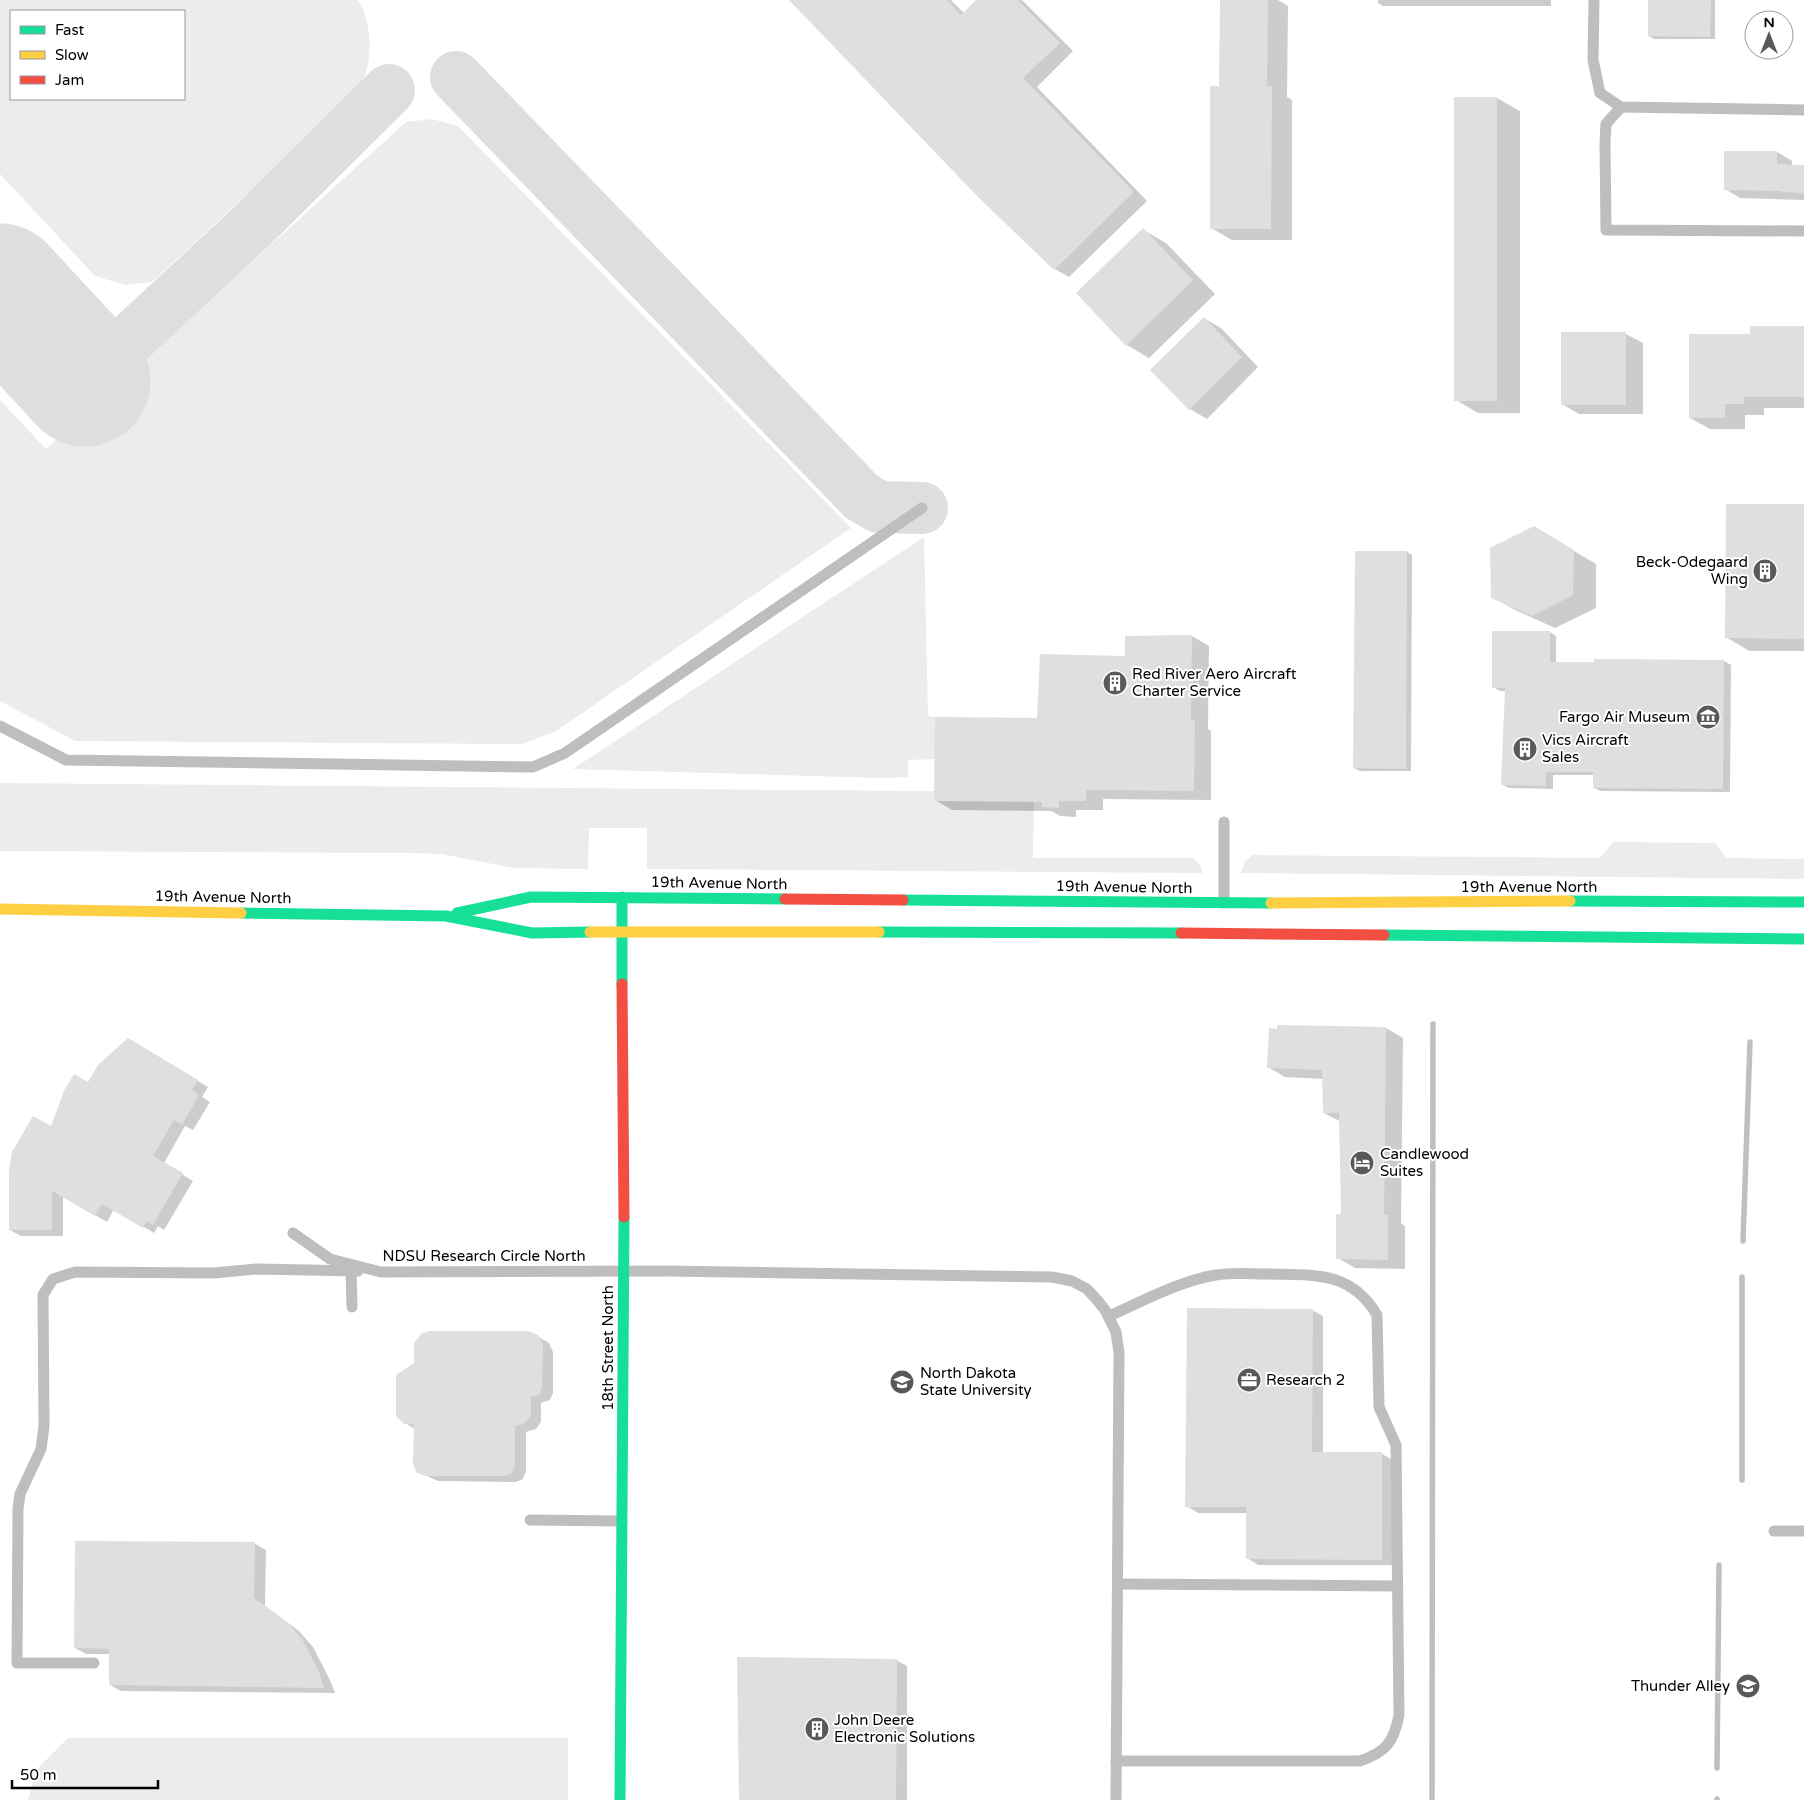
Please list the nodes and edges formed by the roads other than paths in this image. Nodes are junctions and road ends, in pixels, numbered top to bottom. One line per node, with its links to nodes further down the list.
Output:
1 (1594, 0): 2 (lane)
2 (1621, 107): 3 (lane); 4 (lane)
3 (1804, 110)
4 (1804, 231)
5 (922, 508): 6 (lane)
6 (0, 726)
7 (1224, 822): 10 (lane)
8 (622, 897): 10 (main road, 19th Avenue North); 12 (main road, 19th Avenue North); 13 (main road, 18th Street North)
9 (1804, 902): 10 (main road, 19th Avenue North)
10 (1224, 903)
11 (0, 909): 12 (main road, 19th Avenue North)
12 (446, 916): 13 (main road, 19th Avenue North)
13 (622, 931): 14 (main road, 19th Avenue North); 17 (main road, 18th Street North)
14 (1804, 940)
15 (293, 1233): 18 (lane, NDSU Research Circle North)
16 (351, 1271): 18 (lane); 19 (lane); 27 (lane)
17 (624, 1271): 18 (lane, NDSU Research Circle North); 20 (lane, NDSU Research Circle North); 22 (main road, 18th Street North)
18 (380, 1272)
19 (352, 1307)
20 (1109, 1316): 25 (lane); 26 (lane)
21 (530, 1520): 22 (lane)
22 (622, 1521): 29 (main road, 18th Street North)
23 (1774, 1531): 24 (lane)
24 (1804, 1531)
25 (1118, 1584): 26 (lane); 28 (lane)
26 (1397, 1586): 28 (lane)
27 (94, 1663)
28 (1116, 1761): 30 (lane)
29 (620, 1800)
30 (1116, 1800)

